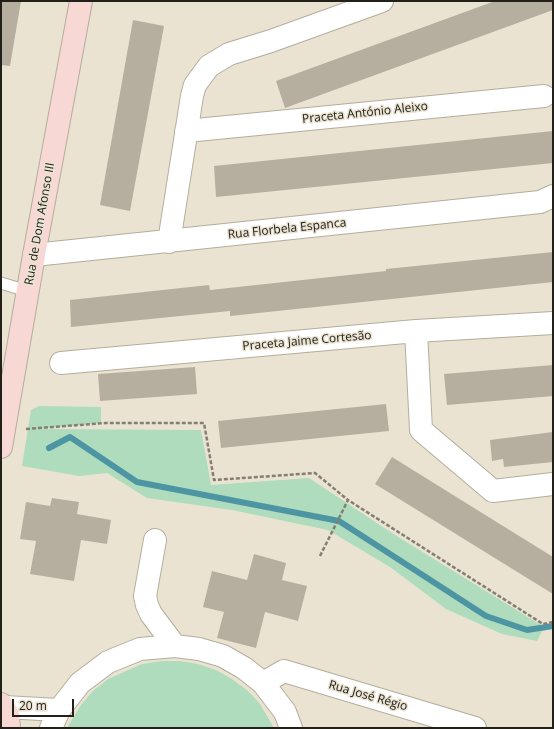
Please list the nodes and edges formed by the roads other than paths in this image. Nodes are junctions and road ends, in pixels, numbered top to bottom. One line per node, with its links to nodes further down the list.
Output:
1 (81, 1): 7 (main road, Rua de Dom Afonso III)
2 (382, 1): 4 (street)
3 (544, 96): 4 (street, Praceta António Aleixo)
4 (186, 131): 6 (street)
5 (549, 201): 6 (street, Rua Florbela Espanca)
6 (169, 242): 7 (street, Rua Florbela Espanca)
7 (34, 255): 9 (main road, Rua de Dom Afonso III)
8 (1, 284): 9 (lane)
9 (27, 291): 13 (main road, Rua de Dom Afonso III)
10 (553, 323): 11 (street, Praceta Jaime Cortesão)
11 (416, 331): 12 (street, Praceta Jaime Cortesão); 15 (street)
12 (61, 363)
13 (4, 402): 14 (main road, Rua de Dom Afonso III)
14 (1, 447)
15 (553, 484)
16 (155, 540): 17 (street)
17 (175, 646): 18 (street); 20 (street)
18 (263, 683): 22 (street); 23 (street, Rua José Régio)
19 (2, 706): 20 (street); 21 (main road)
20 (55, 719)
21 (9, 728)
22 (291, 728)
23 (475, 728)

